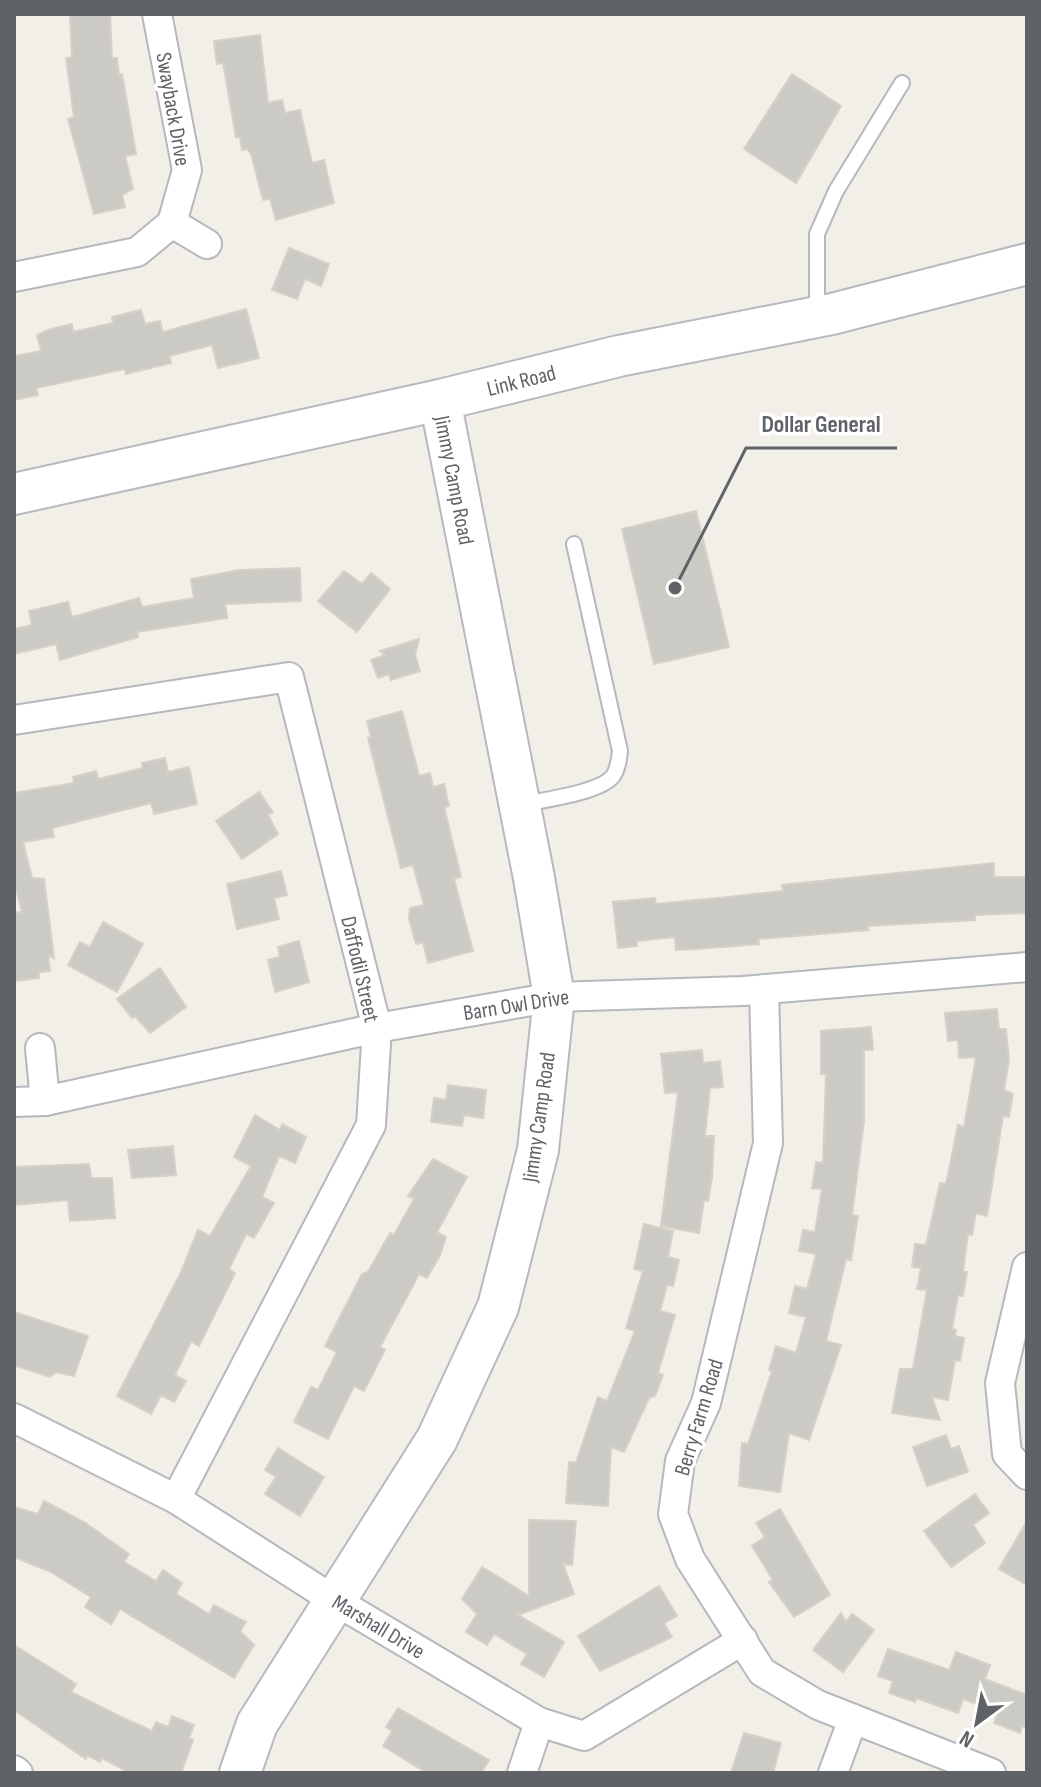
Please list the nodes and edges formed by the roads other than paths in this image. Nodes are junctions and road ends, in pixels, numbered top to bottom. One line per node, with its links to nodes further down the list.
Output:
1 (157, 14): 3 (street, Swayback Drive)
2 (902, 83): 7 (lane)
3 (172, 223): 4 (street); 6 (street)
4 (207, 244)
5 (1027, 264): 7 (street, Link Road)
6 (14, 277)
7 (817, 317): 8 (street, Link Road)
8 (440, 400): 9 (street, Link Road); 12 (street, Jimmy Camp Road)
9 (14, 494)
10 (574, 544): 12 (lane)
11 (14, 720): 16 (street, Daffodil Street)
12 (520, 805): 15 (street, Jimmy Camp Road)
13 (1027, 967): 14 (street, Barn Owl Drive)
14 (764, 989): 15 (street, Barn Owl Drive); 25 (street, Berry Farm Road)
15 (554, 997): 16 (street, Barn Owl Drive); 24 (street, Jimmy Camp Road)
16 (377, 1028): 18 (street, Barn Owl Drive); 23 (street, Daffodil Street)
17 (40, 1048): 18 (street)
18 (45, 1101): 19 (street, Barn Owl Drive)
19 (14, 1102)
20 (1027, 1267): 22 (street)
21 (14, 1418): 23 (street, Marshall Drive)
22 (1027, 1475)
23 (176, 1499): 24 (street, Marshall Drive)
24 (334, 1600): 27 (street, Marshall Drive); 28 (street, Jimmy Camp Road)
25 (743, 1640): 26 (street, Berry Farm Road); 27 (street, Marshall Drive)
26 (853, 1719): 30 (street); 31 (street, Berry Farm Road)
27 (539, 1722): 29 (street)
28 (240, 1773)
29 (522, 1773)
30 (833, 1773)
31 (991, 1773)

